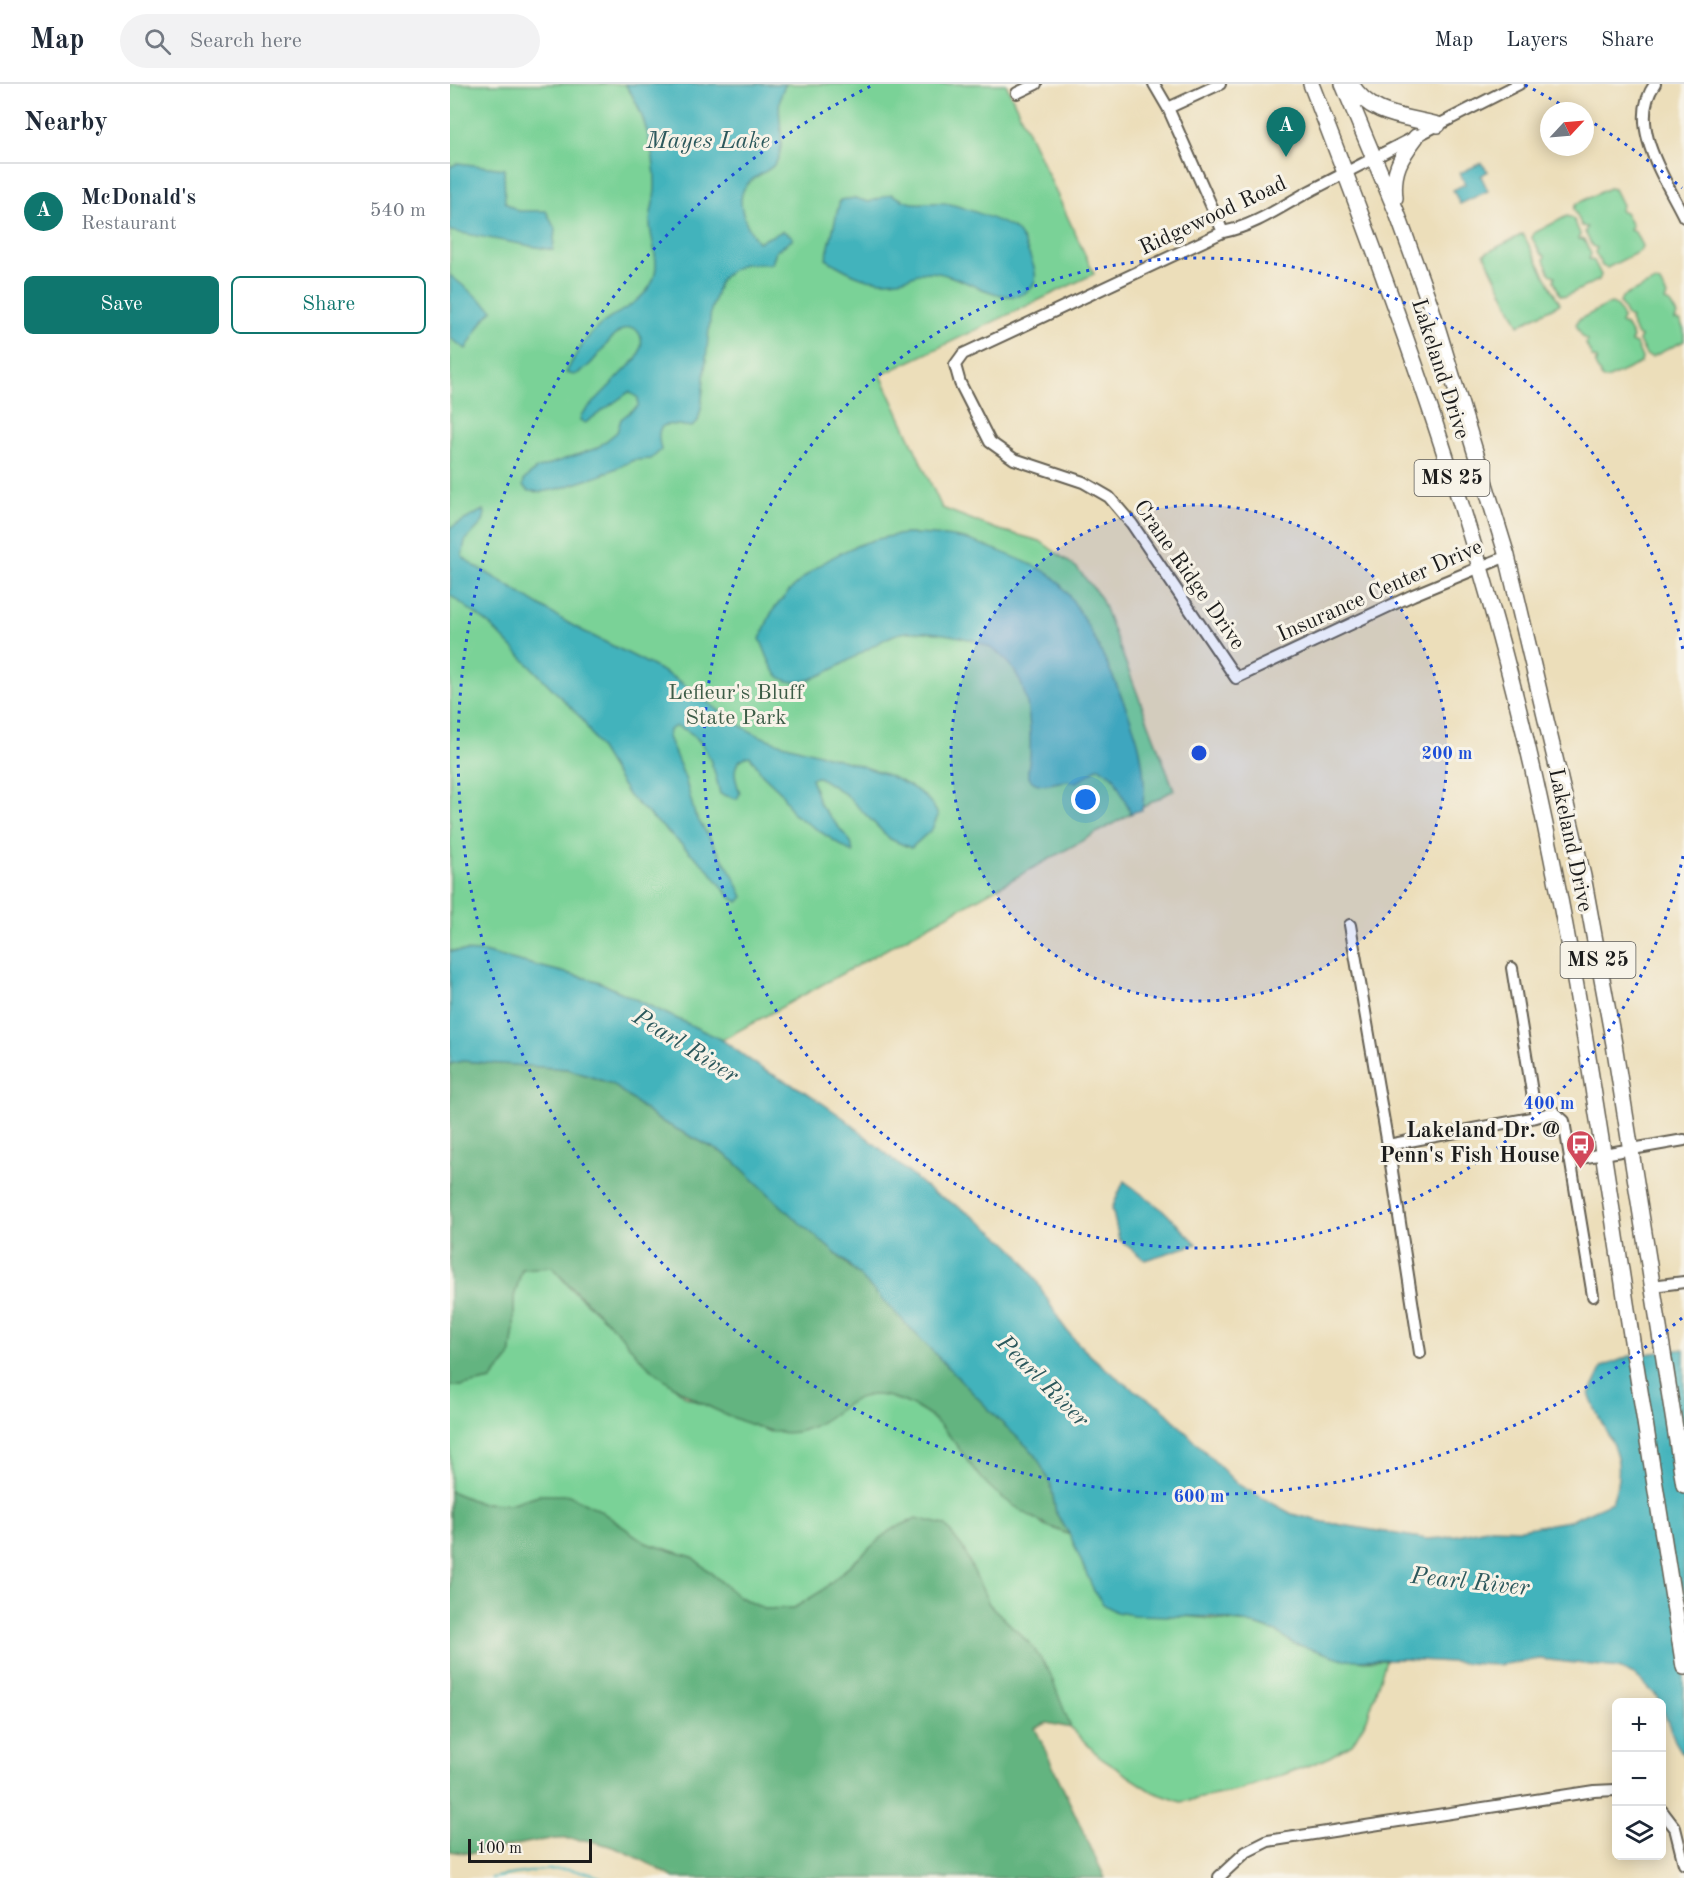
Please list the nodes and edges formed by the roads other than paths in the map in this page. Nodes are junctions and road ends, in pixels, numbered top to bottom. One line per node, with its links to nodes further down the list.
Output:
1 (1036, 84): 9 (street)
2 (1154, 84): 10 (street)
3 (1220, 84): 10 (street)
4 (1311, 84): 14 (highway, Lakeland Drive / MS 25)
5 (1343, 84): 13 (highway, Lakeland Drive / MS 25)
6 (1351, 84): 11 (highway)
7 (1520, 84): 11 (street, Ridgewood Road)
8 (1655, 84): 16 (street)
9 (1017, 93)
10 (1168, 108): 17 (street)
11 (1438, 125): 12 (street, Ridgewood Road)
12 (1416, 137): 13 (street, Ridgewood Road); 15 (highway)
13 (1374, 158): 14 (street, Ridgewood Road); 15 (highway, Lakeland Drive / MS 25)
14 (1346, 173): 17 (street, Ridgewood Road); 20 (highway, Lakeland Drive / MS 25)
15 (1397, 213): 19 (highway, Lakeland Drive / MS 25)
16 (1684, 217)
17 (1223, 232): 18 (street, Ridgewood Road)
18 (955, 365): 21 (street, Crane Ridge Drive)
19 (1507, 556): 20 (street, Insurance Center Drive); 27 (highway, Lakeland Drive / MS 25)
20 (1479, 569): 21 (street, Insurance Center Drive); 28 (highway, Lakeland Drive / MS 25)
21 (1236, 678)
22 (1350, 925): 26 (street)
23 (1512, 968): 24 (street)
24 (1536, 1117): 26 (street); 29 (street)
25 (1684, 1140): 27 (street)
26 (1388, 1145): 33 (street)
27 (1630, 1148): 28 (street); 31 (highway, Lakeland Drive / MS 25)
28 (1603, 1155): 29 (street); 35 (highway, Lakeland Drive / MS 25)
29 (1569, 1160): 32 (street)
30 (1684, 1282): 31 (street)
31 (1653, 1286): 34 (highway, Lakeland Drive / MS 25)
32 (1593, 1296)
33 (1420, 1353)
34 (1684, 1485)
35 (1684, 1667)
36 (1612, 1790): 39 (street)
37 (1666, 1816): 38 (street)
38 (1684, 1864)
39 (1219, 1877)

